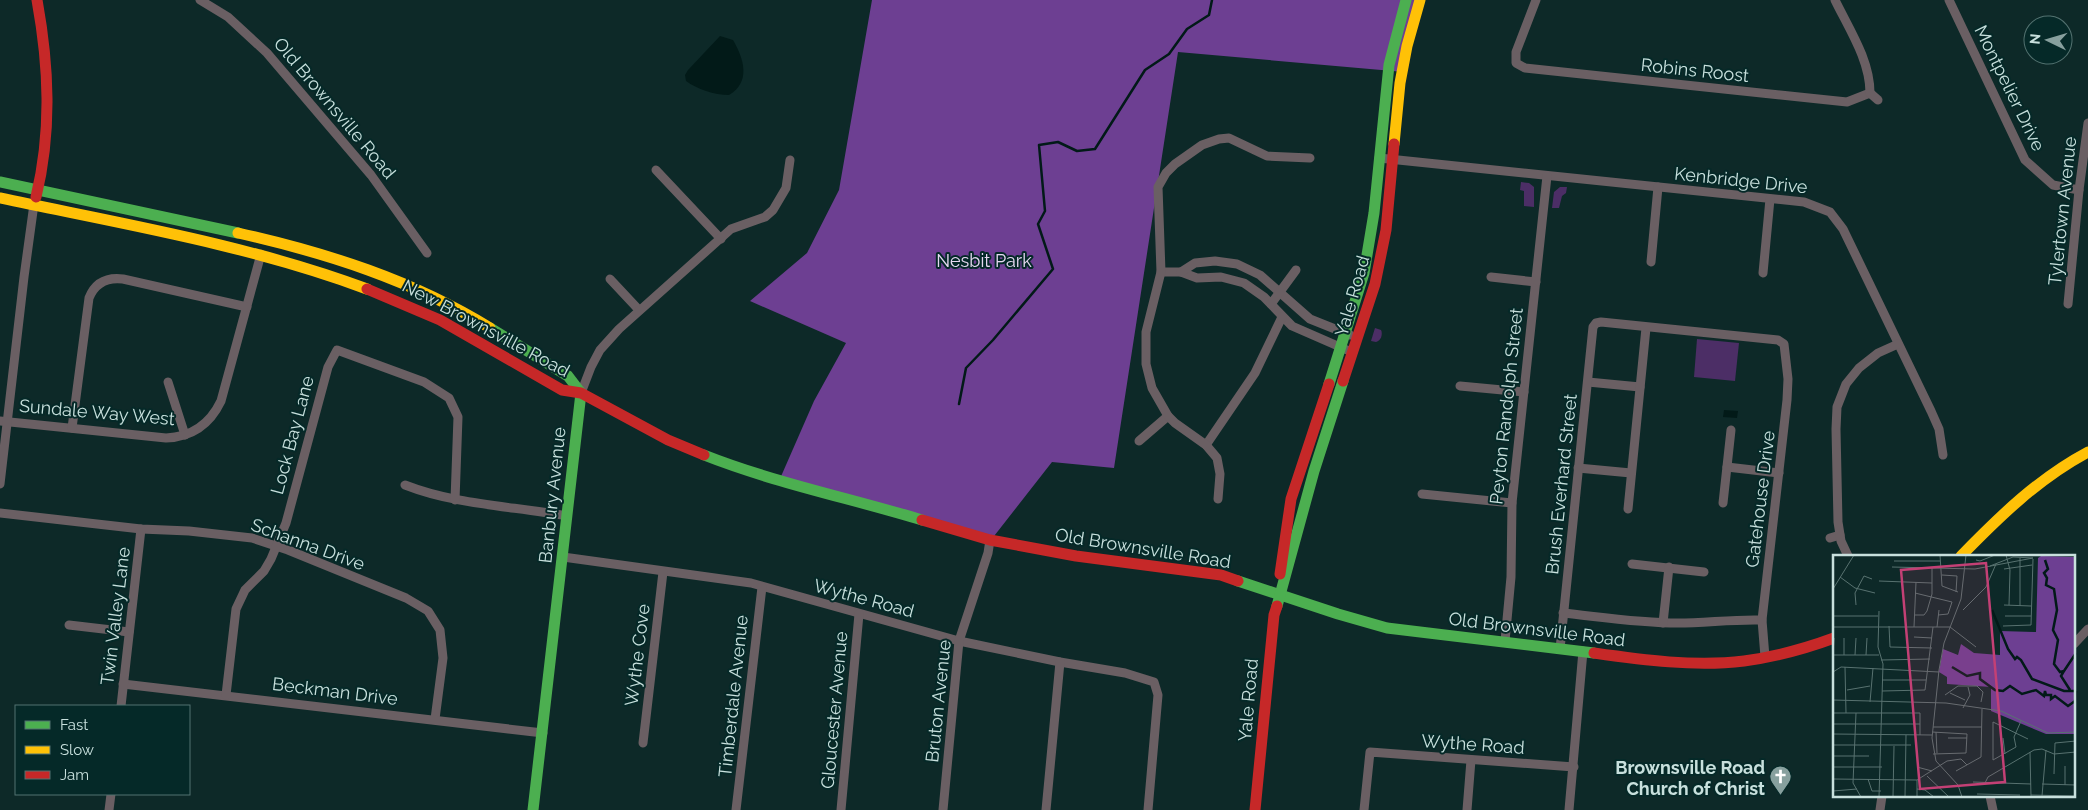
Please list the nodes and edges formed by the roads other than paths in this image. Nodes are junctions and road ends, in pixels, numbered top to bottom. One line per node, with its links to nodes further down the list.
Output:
1 (37, 0): 19 (main road)
2 (200, 0): 25 (street, Old Brownsville Road)
3 (1406, 0): 12 (main road, Yale Road)
4 (1420, 0): 13 (main road, Yale Road)
5 (1536, 0): 8 (street, Robins Roost)
6 (1835, 0): 8 (street)
7 (1949, 0): 20 (street, Montpelier Drive)
8 (1870, 93): 9 (street)
9 (1878, 100)
10 (2088, 123): 20 (street, Tylertown Avenue)
11 (1310, 158): 29 (street)
12 (1379, 158): 13 (street, Kenbridge Drive); 42 (main road, Yale Road)
13 (1393, 159): 16 (street, Kenbridge Drive); 43 (main road, Yale Road)
14 (790, 160): 24 (street, Banbury Avenue)
15 (656, 170): 24 (street)
16 (1547, 176): 18 (street, Kenbridge Drive); 34 (street, Peyton Randolph Street)
17 (0, 182): 19 (main road, New Brownsville Road)
18 (1658, 187): 22 (street, Kenbridge Drive); 27 (street)
19 (38, 189): 23 (main road); 52 (main road, New Brownsville Road)
20 (2079, 190): 37 (street, Tylertown Avenue)
21 (0, 198): 23 (main road, New Brownsville Road)
22 (1770, 199): 31 (street); 44 (street, Kenbridge Drive)
23 (34, 204): 26 (main road, New Brownsville Road); 54 (street)
24 (721, 239): 39 (street, Banbury Avenue)
25 (427, 253)
26 (261, 254): 38 (street); 52 (main road, New Brownsville Road)
27 (1651, 262)
28 (1296, 270): 35 (street)
29 (1161, 272): 30 (street); 53 (street)
30 (1181, 272): 35 (street); 36 (street)
31 (1763, 273)
32 (1491, 277): 34 (street)
33 (610, 279): 39 (street)
34 (1536, 282): 51 (street, Peyton Randolph Street)
35 (1280, 292): 36 (street); 42 (street)
36 (1271, 304): 40 (street)
37 (2068, 304)
38 (247, 307): 55 (street); 57 (street)
39 (639, 310): 52 (street, Banbury Avenue)
40 (1282, 317): 45 (street); 59 (street)
41 (1646, 328): 48 (street, Brush Everhard Street); 50 (street); 65 (street, Gatehouse Drive)
42 (1346, 334): 43 (street); 45 (main road, Yale Road)
43 (1359, 338): 46 (main road, Yale Road)
44 (1898, 344): 61 (street, Kenbridge Drive); 77 (street)
45 (1341, 348): 46 (street); 89 (main road, Yale Road)
46 (1354, 352): 89 (main road, Yale Road)
47 (168, 382): 57 (street)
48 (1588, 382): 50 (street); 63 (street, Brush Everhard Street)
49 (1460, 386): 51 (street)
50 (1640, 387): 64 (street)
51 (1524, 392): 71 (street, Peyton Randolph Street)
52 (581, 393): 75 (main road, Banbury Avenue); 79 (main road, Old Brownsville Road)
53 (1168, 416): 58 (street); 59 (street)
54 (3, 421): 55 (street, Sundale Way West); 66 (street)
55 (72, 428): 57 (street, Sundale Way West)
56 (1731, 430): 62 (street)
57 (185, 435)
58 (1138, 441)
59 (1206, 445): 69 (street)
60 (2088, 452): 82 (main road)
61 (1943, 455)
62 (1727, 467): 65 (street); 72 (street)
63 (1578, 468): 64 (street); 90 (street, Brush Everhard Street)
64 (1631, 473): 73 (street)
65 (1780, 473): 92 (street, Gatehouse Drive)
66 (0, 484)
67 (405, 485): 70 (street)
68 (1422, 494): 71 (street)
69 (1218, 499)
70 (455, 500): 75 (street); 80 (street, Lock Bay Lane)
71 (1512, 503): 99 (street, Peyton Randolph Street)
72 (1724, 503)
73 (1628, 509)
74 (0, 513): 76 (street, Schanna Drive)
75 (567, 516): 83 (main road, Banbury Avenue)
76 (141, 529): 80 (street, Schanna Drive); 96 (street, Twin Valley Lane)
77 (1840, 535): 78 (street); 81 (street)
78 (1830, 538)
79 (990, 540): 89 (main road, Old Brownsville Road); 98 (street, Bruton Avenue)
80 (277, 546): 106 (street, Lock Bay Lane); 108 (street, Schanna Drive)
81 (1848, 555)
82 (1962, 555)
83 (563, 557): 86 (street, Wythe Road); 109 (main road, Banbury Avenue)
84 (1632, 564): 85 (street)
85 (1669, 567): 87 (street); 93 (street)
86 (663, 572): 88 (street, Wythe Road); 110 (street, Wythe Cove)
87 (1704, 572)
88 (762, 586): 91 (street, Wythe Road); 116 (street, Timberdale Avenue)
89 (1279, 594): 99 (main road, Old Brownsville Road); 121 (main road, Yale Road)
90 (1563, 613): 93 (street); 101 (street, Brush Everhard Street)
91 (859, 614): 98 (street, Wythe Road); 117 (street, Gloucester Avenue)
92 (1762, 620): 93 (street); 103 (street, Gatehouse Drive)
93 (1663, 623)
94 (69, 625): 96 (street)
95 (2088, 629): 100 (street)
96 (129, 632): 105 (street, Twin Valley Lane)
97 (1833, 638): 103 (main road, Old Brownsville Road)
98 (959, 641): 104 (street, Wythe Road); 118 (street, Bruton Avenue)
99 (1505, 641): 101 (main road, Old Brownsville Road)
100 (2076, 642)
101 (1560, 649): 102 (main road, Old Brownsville Road)
102 (1584, 651): 103 (main road, Old Brownsville Road); 112 (street)
103 (1765, 657)
104 (1060, 662): 119 (street); 120 (street, Wythe Road)
105 (124, 684): 106 (street, Beckman Drive); 107 (street, Twin Valley Lane)
106 (226, 695): 108 (street, Beckman Drive)
107 (121, 705)
108 (435, 719): 109 (street, Beckman Drive)
109 (543, 733): 115 (main road, Banbury Avenue)
110 (643, 743)
111 (1471, 760): 112 (street, Wythe Road); 122 (street, Wythe Road); 123 (street)
112 (1574, 767): 124 (street)
113 (111, 795): 114 (street)
114 (109, 810)
115 (533, 810)
116 (736, 810)
117 (841, 810)
118 (943, 810)
119 (1046, 810)
120 (1148, 810)
121 (1256, 810)
122 (1364, 810)
123 (1467, 810)
124 (1569, 810)

